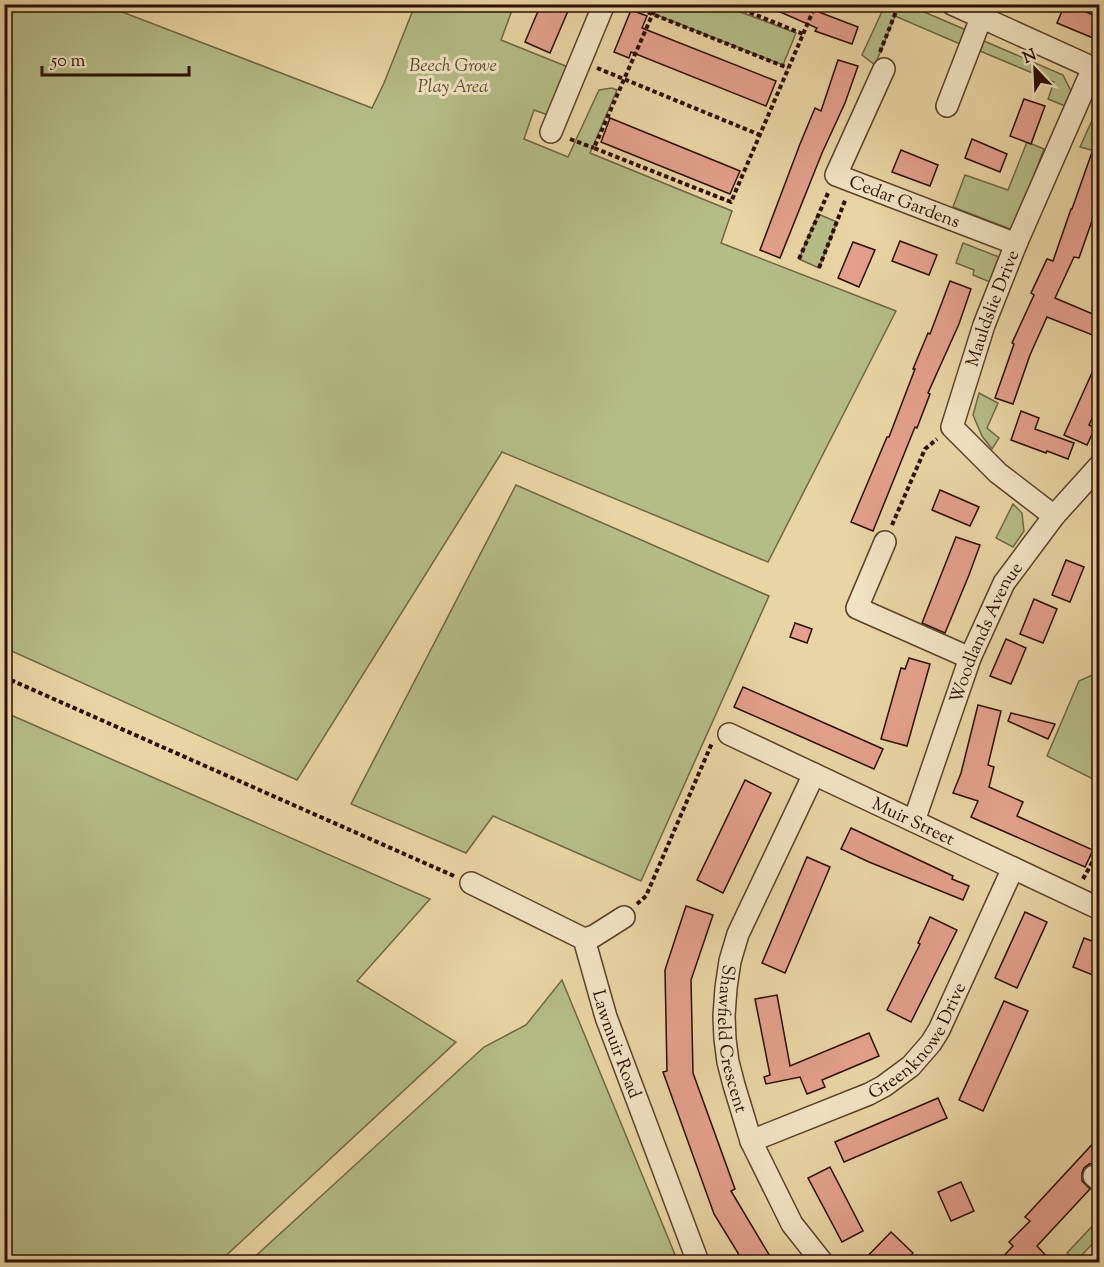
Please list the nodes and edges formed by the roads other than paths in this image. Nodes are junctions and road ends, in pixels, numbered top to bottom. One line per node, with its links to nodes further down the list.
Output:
1 (604, 4): 7 (street)
2 (952, 4): 3 (street)
3 (981, 18): 5 (street); 6 (street)
4 (884, 69): 8 (street, Cedar Gardens)
5 (1096, 69): 8 (street, Mauldslie Drive)
6 (947, 106)
7 (551, 132)
8 (1016, 244): 10 (street, Mauldslie Drive)
9 (1100, 465): 10 (street, Woodlands Avenue)
10 (1054, 516): 12 (street, Woodlands Avenue)
11 (885, 542): 12 (street)
12 (970, 658): 15 (street, Woodlands Avenue)
13 (729, 734): 14 (street, Muir Street)
14 (814, 774): 15 (street, Muir Street); 21 (street, Shawfield Crescent)
15 (914, 821): 16 (street, Muir Street)
16 (1013, 868): 18 (street, Muir Street); 21 (street, Greenknowe Drive)
17 (471, 883): 20 (street)
18 (1100, 909)
19 (624, 917): 20 (street)
20 (584, 939): 22 (street, Lawmuir Road)
21 (751, 1141): 23 (street, Shawfield Crescent)
22 (698, 1263)
23 (822, 1263)

